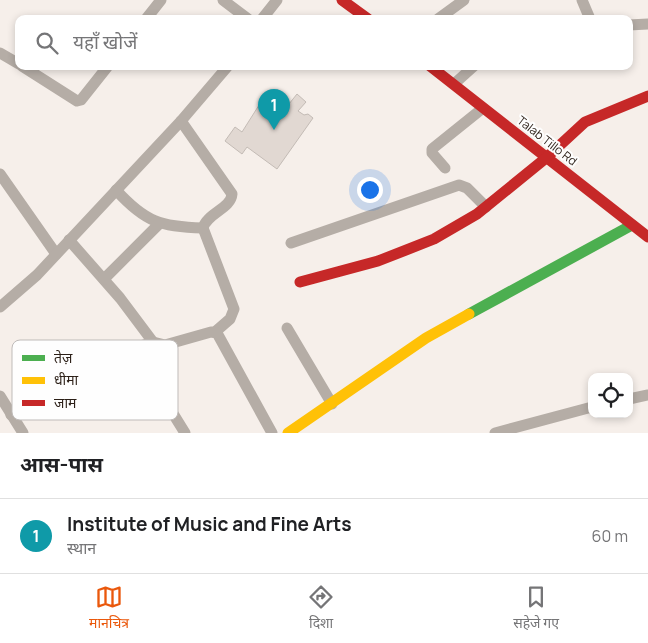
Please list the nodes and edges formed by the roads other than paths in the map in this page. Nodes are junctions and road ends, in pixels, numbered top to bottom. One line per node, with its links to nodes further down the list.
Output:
1 (161, 0): 7 (street)
2 (223, 0): 8 (street)
3 (277, 0): 9 (street)
4 (342, 0): 10 (street)
5 (464, 0): 11 (street)
6 (582, 0): 12 (street)
7 (149, 15)
8 (243, 15)
9 (265, 15)
10 (363, 15)
11 (443, 15)
12 (588, 15)
13 (648, 24): 14 (street)
14 (633, 25)
15 (0, 53): 16 (street)
16 (15, 62)
17 (29, 70): 18 (street)
18 (105, 70)
19 (225, 70): 25 (street)
20 (435, 70): 22 (street, Talab Tillo Rd)
21 (470, 70): 22 (street)
22 (454, 84): 24 (street, Talab Tillo Rd)
23 (648, 96): 26 (street)
24 (483, 108): 26 (street, Talab Tillo Rd); 27 (street)
25 (181, 122): 29 (street); 33 (street)
26 (546, 158): 30 (street); 32 (street, Talab Tillo Rd)
27 (445, 168)
28 (0, 174): 37 (street)
29 (116, 190): 31 (street); 35 (street)
30 (486, 207): 36 (street); 39 (street)
31 (159, 224): 33 (street); 38 (street)
32 (632, 225): 34 (street, Talab Tillo Rd); 48 (street)
33 (203, 228): 42 (street)
34 (648, 236)
35 (69, 240): 37 (street); 38 (street)
36 (291, 243)
37 (56, 254): 40 (street)
38 (104, 279): 43 (street)
39 (300, 282)
40 (0, 307)
41 (287, 328): 48 (street)
42 (214, 332): 44 (street); 55 (street)
43 (151, 340)
44 (178, 342)
45 (648, 394): 47 (street)
46 (0, 396): 50 (street)
47 (633, 398)
48 (332, 404): 56 (street)
49 (588, 408): 57 (street)
50 (11, 415)
51 (14, 420): 53 (street)
52 (177, 420): 54 (street)
53 (23, 433)
54 (185, 433)
55 (272, 433)
56 (288, 433)
57 (495, 433)

